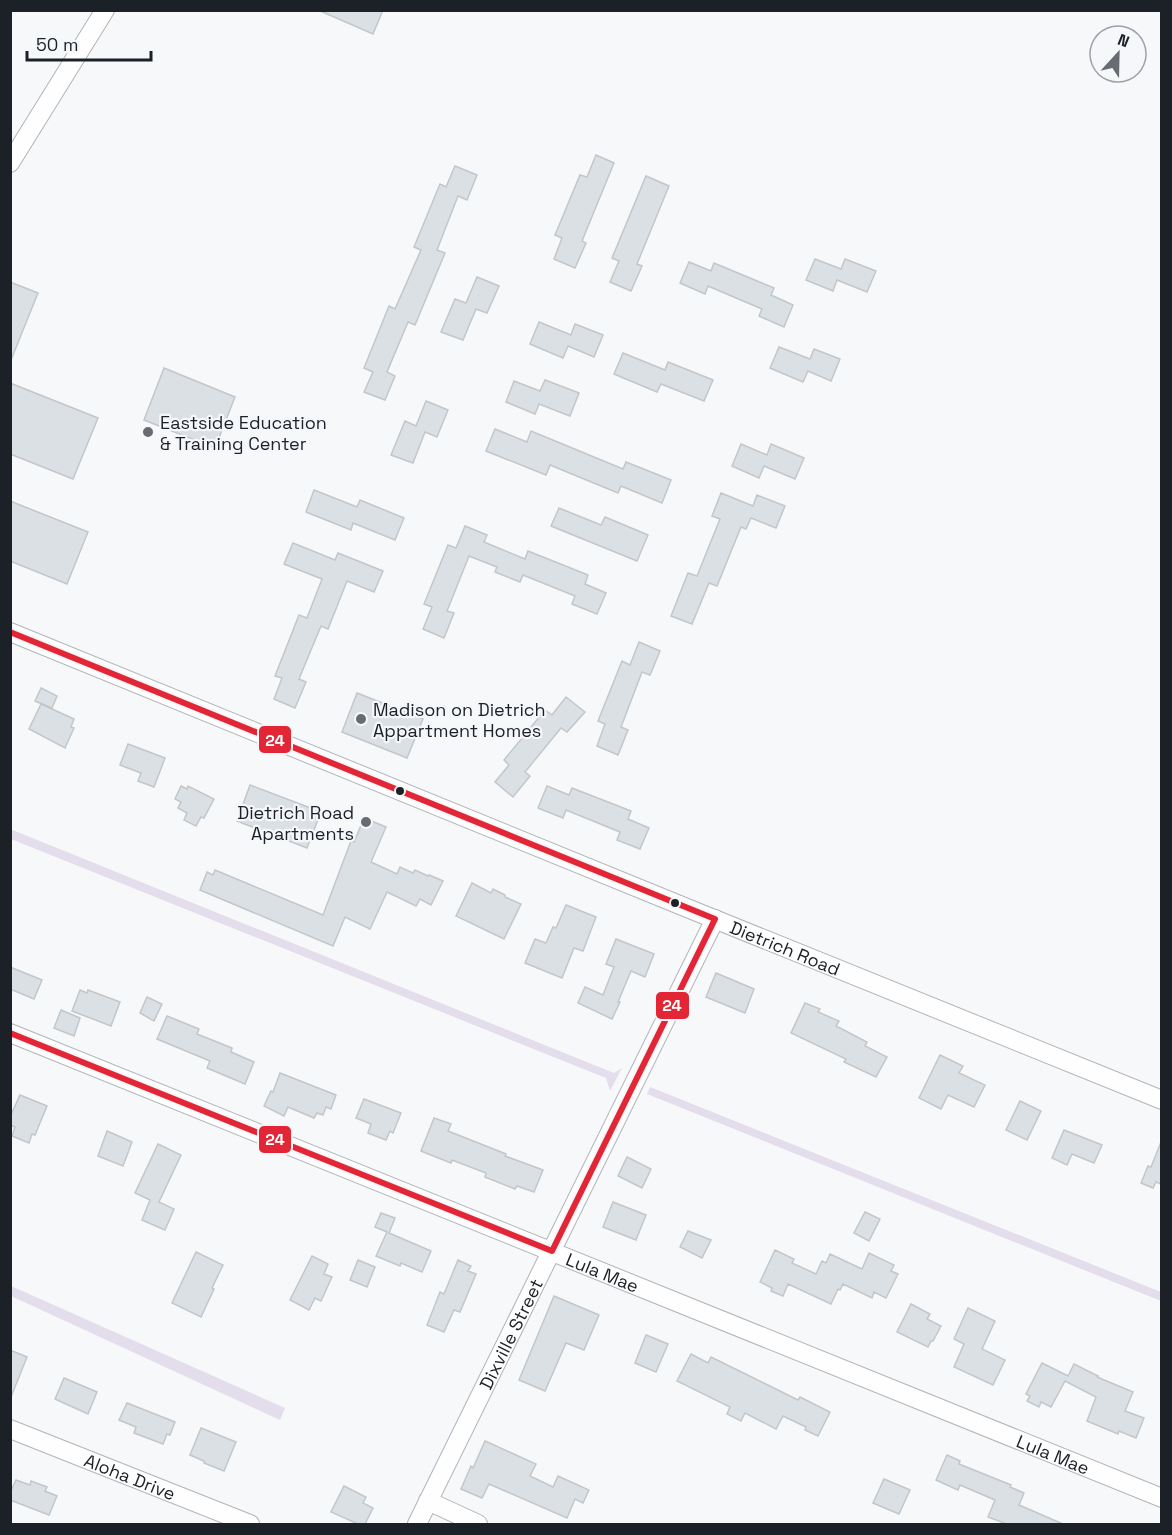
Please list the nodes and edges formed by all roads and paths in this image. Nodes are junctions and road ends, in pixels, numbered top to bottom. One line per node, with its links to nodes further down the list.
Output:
1 (105, 10): 2 (street)
2 (10, 163)
3 (10, 632): 4 (street, Dietrich Road)
4 (715, 919): 6 (street, Dietrich Road); 7 (street, Dixville Street)
5 (10, 1033): 7 (street, Lula Mae)
6 (1161, 1100)
7 (552, 1251): 9 (street, Lula Mae); 10 (street, Dixville Street)
8 (10, 1429): 11 (street, Aloha Drive)
9 (1161, 1498)
10 (428, 1502): 12 (street, Dixville Street); 13 (street)
11 (250, 1524)
12 (417, 1524)
13 (478, 1524)

